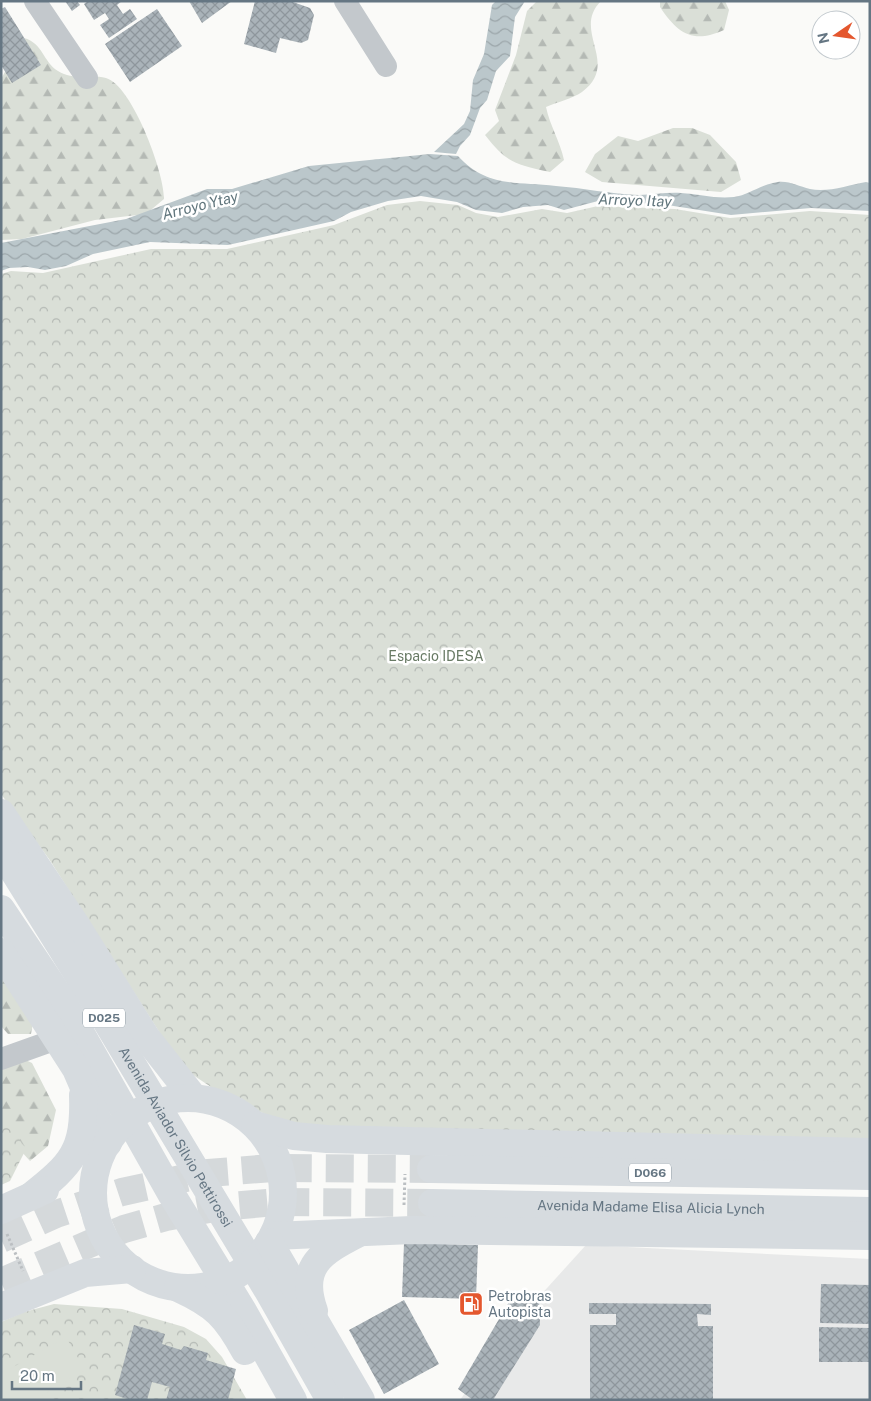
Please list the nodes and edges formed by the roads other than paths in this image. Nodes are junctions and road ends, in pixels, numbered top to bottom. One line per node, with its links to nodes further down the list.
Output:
1 (35, 1): 4 (street)
2 (345, 1): 3 (street)
3 (386, 66)
4 (87, 78)
5 (1, 813): 12 (highway)
6 (1, 851): 31 (highway, Avenida Aviador Silvio Pettirossi / D025)
7 (1, 908): 30 (highway, Avenida Aviador Silvio Pettirossi / D025)
8 (1, 952): 9 (highway)
9 (57, 1039): 10 (street); 11 (highway)
10 (1, 1058)
11 (76, 1070): 15 (highway); 18 (highway)
12 (194, 1098): 13 (highway); 15 (highway)
13 (255, 1125): 14 (highway); 24 (highway)
14 (870, 1152)
15 (103, 1154): 18 (highway); 25 (highway)
16 (418, 1169): 17 (highway, D066)
17 (870, 1176)
18 (30, 1197): 21 (highway)
19 (432, 1203): 20 (highway, Avenida Madame Elisa Alicia Lynch)
20 (870, 1211)
21 (3, 1219)
22 (362, 1231): 23 (highway); 24 (highway); 28 (highway)
23 (870, 1236)
24 (271, 1239): 26 (highway); 28 (highway)
25 (132, 1269): 26 (highway); 27 (highway)
26 (177, 1288): 29 (highway)
27 (1, 1307)
28 (319, 1326): 32 (highway)
29 (273, 1400)
30 (293, 1400)
31 (330, 1400)
32 (361, 1400)

